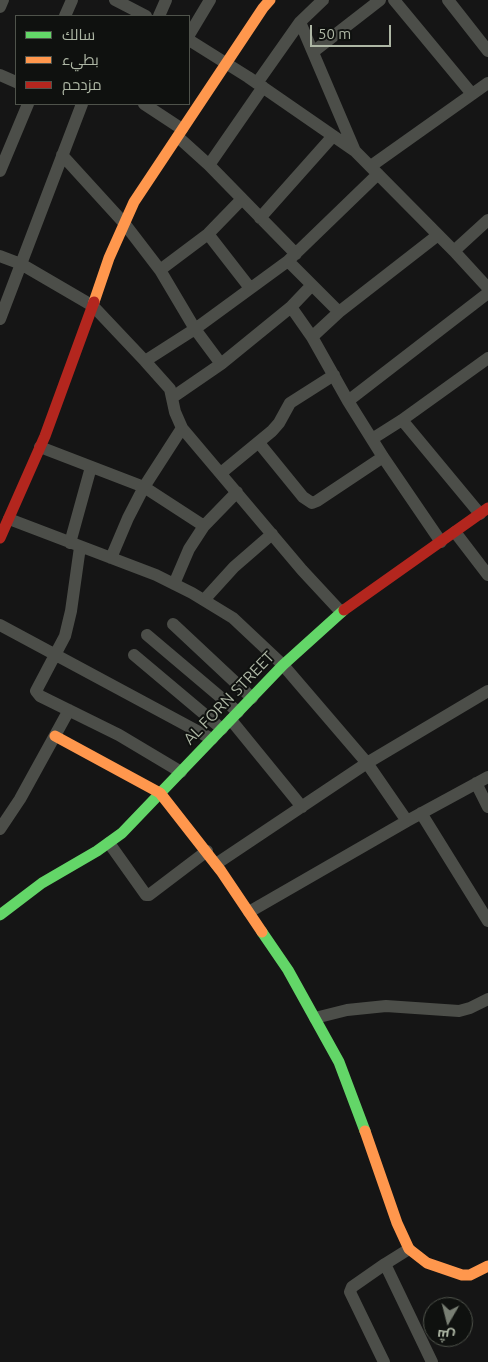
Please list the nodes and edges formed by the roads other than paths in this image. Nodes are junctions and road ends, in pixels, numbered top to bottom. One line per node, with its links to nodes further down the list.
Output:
1 (3, 0): 11 (street)
2 (72, 0): 12 (street)
3 (115, 0): 13 (street)
4 (166, 0): 14 (street)
5 (210, 0): 16 (street)
6 (270, 0): 20 (street)
7 (321, 0): 15 (street)
8 (380, 0): 19 (street)
9 (394, 0): 25 (street)
10 (448, 0): 18 (street)
11 (0, 7)
12 (65, 15)
13 (144, 15)
14 (159, 15)
15 (300, 22): 19 (street); 24 (street)
16 (190, 33)
17 (190, 41): 20 (street)
18 (488, 51)
19 (313, 52): 31 (street)
20 (226, 63): 24 (street); 29 (street)
21 (0, 75): 22 (street)
22 (15, 82)
23 (488, 83): 25 (street)
24 (260, 85): 30 (street); 33 (street)
25 (472, 94): 34 (street)
26 (28, 105): 35 (street)
27 (82, 105): 32 (street)
28 (145, 105): 29 (street)
29 (180, 133): 33 (street); 39 (street)
30 (333, 136): 31 (street); 37 (street)
31 (356, 150): 34 (street)
32 (62, 155): 39 (street); 45 (street)
33 (209, 165): 36 (street)
34 (375, 170): 41 (street); 44 (street)
35 (0, 171)
36 (242, 199): 37 (street); 40 (street)
37 (260, 218): 44 (street)
38 (488, 220): 42 (street)
39 (124, 223): 46 (street); 51 (street)
40 (208, 234): 46 (street); 48 (street)
41 (438, 235): 42 (street); 53 (street)
42 (454, 251): 49 (street)
43 (0, 256): 45 (street)
44 (292, 258): 47 (street); 48 (street)
45 (21, 264): 51 (street); 54 (street)
46 (160, 270): 55 (street)
47 (311, 286): 52 (street); 53 (street)
48 (250, 288): 55 (street)
49 (488, 288)
50 (488, 293): 62 (street)
51 (92, 306): 58 (street); 67 (street)
52 (291, 307): 56 (street); 59 (street)
53 (339, 312): 56 (street)
54 (0, 319)
55 (195, 329): 58 (street); 59 (street)
56 (312, 337): 60 (street)
57 (488, 358): 63 (street)
58 (146, 361): 61 (street)
59 (222, 364): 61 (street)
60 (334, 375): 62 (street); 66 (street)
61 (173, 397): 64 (street)
62 (348, 401): 65 (street)
63 (402, 420): 65 (street); 73 (street)
64 (182, 428): 70 (street); 71 (street)
65 (372, 439): 68 (street)
66 (259, 443): 68 (street); 70 (street)
67 (40, 447): 69 (street); 74 (street)
68 (383, 457): 79 (street)
69 (91, 467): 71 (street); 80 (street)
70 (221, 473): 72 (street)
71 (144, 487): 75 (street); 81 (street)
72 (237, 492): 75 (street); 77 (street)
73 (484, 511): 76 (street, AL FORN STREET)
74 (9, 519): 78 (street); 80 (street)
75 (204, 526): 83 (street)
76 (455, 532): 79 (street, AL FORN STREET); 82 (street)
77 (272, 534): 84 (street); 85 (street)
78 (0, 538)
79 (441, 542): 85 (street, AL FORN STREET)
80 (75, 545): 81 (street); 89 (street)
81 (111, 558): 83 (street)
82 (488, 575)
83 (174, 584): 84 (street)
84 (204, 600): 91 (street)
85 (341, 612): 91 (street, AL FORN STREET)
86 (173, 624): 93 (street)
87 (0, 625): 89 (street)
88 (147, 635): 95 (street)
89 (55, 654): 94 (street); 97 (street)
90 (134, 655): 95 (street)
91 (283, 665): 93 (street, AL FORN STREET); 98 (street)
92 (488, 691): 98 (street)
93 (252, 698): 95 (street, AL FORN STREET)
94 (69, 710): 96 (street); 99 (street)
95 (230, 720): 97 (street, AL FORN STREET); 103 (street)
96 (55, 736): 102 (street); 108 (street)
97 (212, 740): 99 (street, AL FORN STREET)
98 (367, 763): 103 (street); 107 (street)
99 (181, 772): 102 (street, AL FORN STREET)
100 (488, 777): 101 (street)
101 (476, 783): 104 (street); 106 (street)
102 (160, 793): 109 (street, AL FORN STREET); 110 (street)
103 (302, 807): 111 (street)
104 (488, 807)
105 (0, 808): 108 (street)
106 (421, 813): 107 (street); 114 (street)
107 (407, 821): 112 (street)
108 (3, 825)
109 (109, 843): 110 (street); 113 (street, AL FORN STREET)
110 (207, 852): 111 (street)
111 (216, 864): 112 (street)
112 (249, 912): 116 (street)
113 (0, 915)
114 (488, 921)
115 (488, 999): 116 (street)
116 (315, 1018): 117 (street)
117 (409, 1250): 118 (street); 119 (street)
118 (385, 1264): 120 (street); 121 (street)
119 (488, 1266)
120 (384, 1362)
121 (432, 1362)

